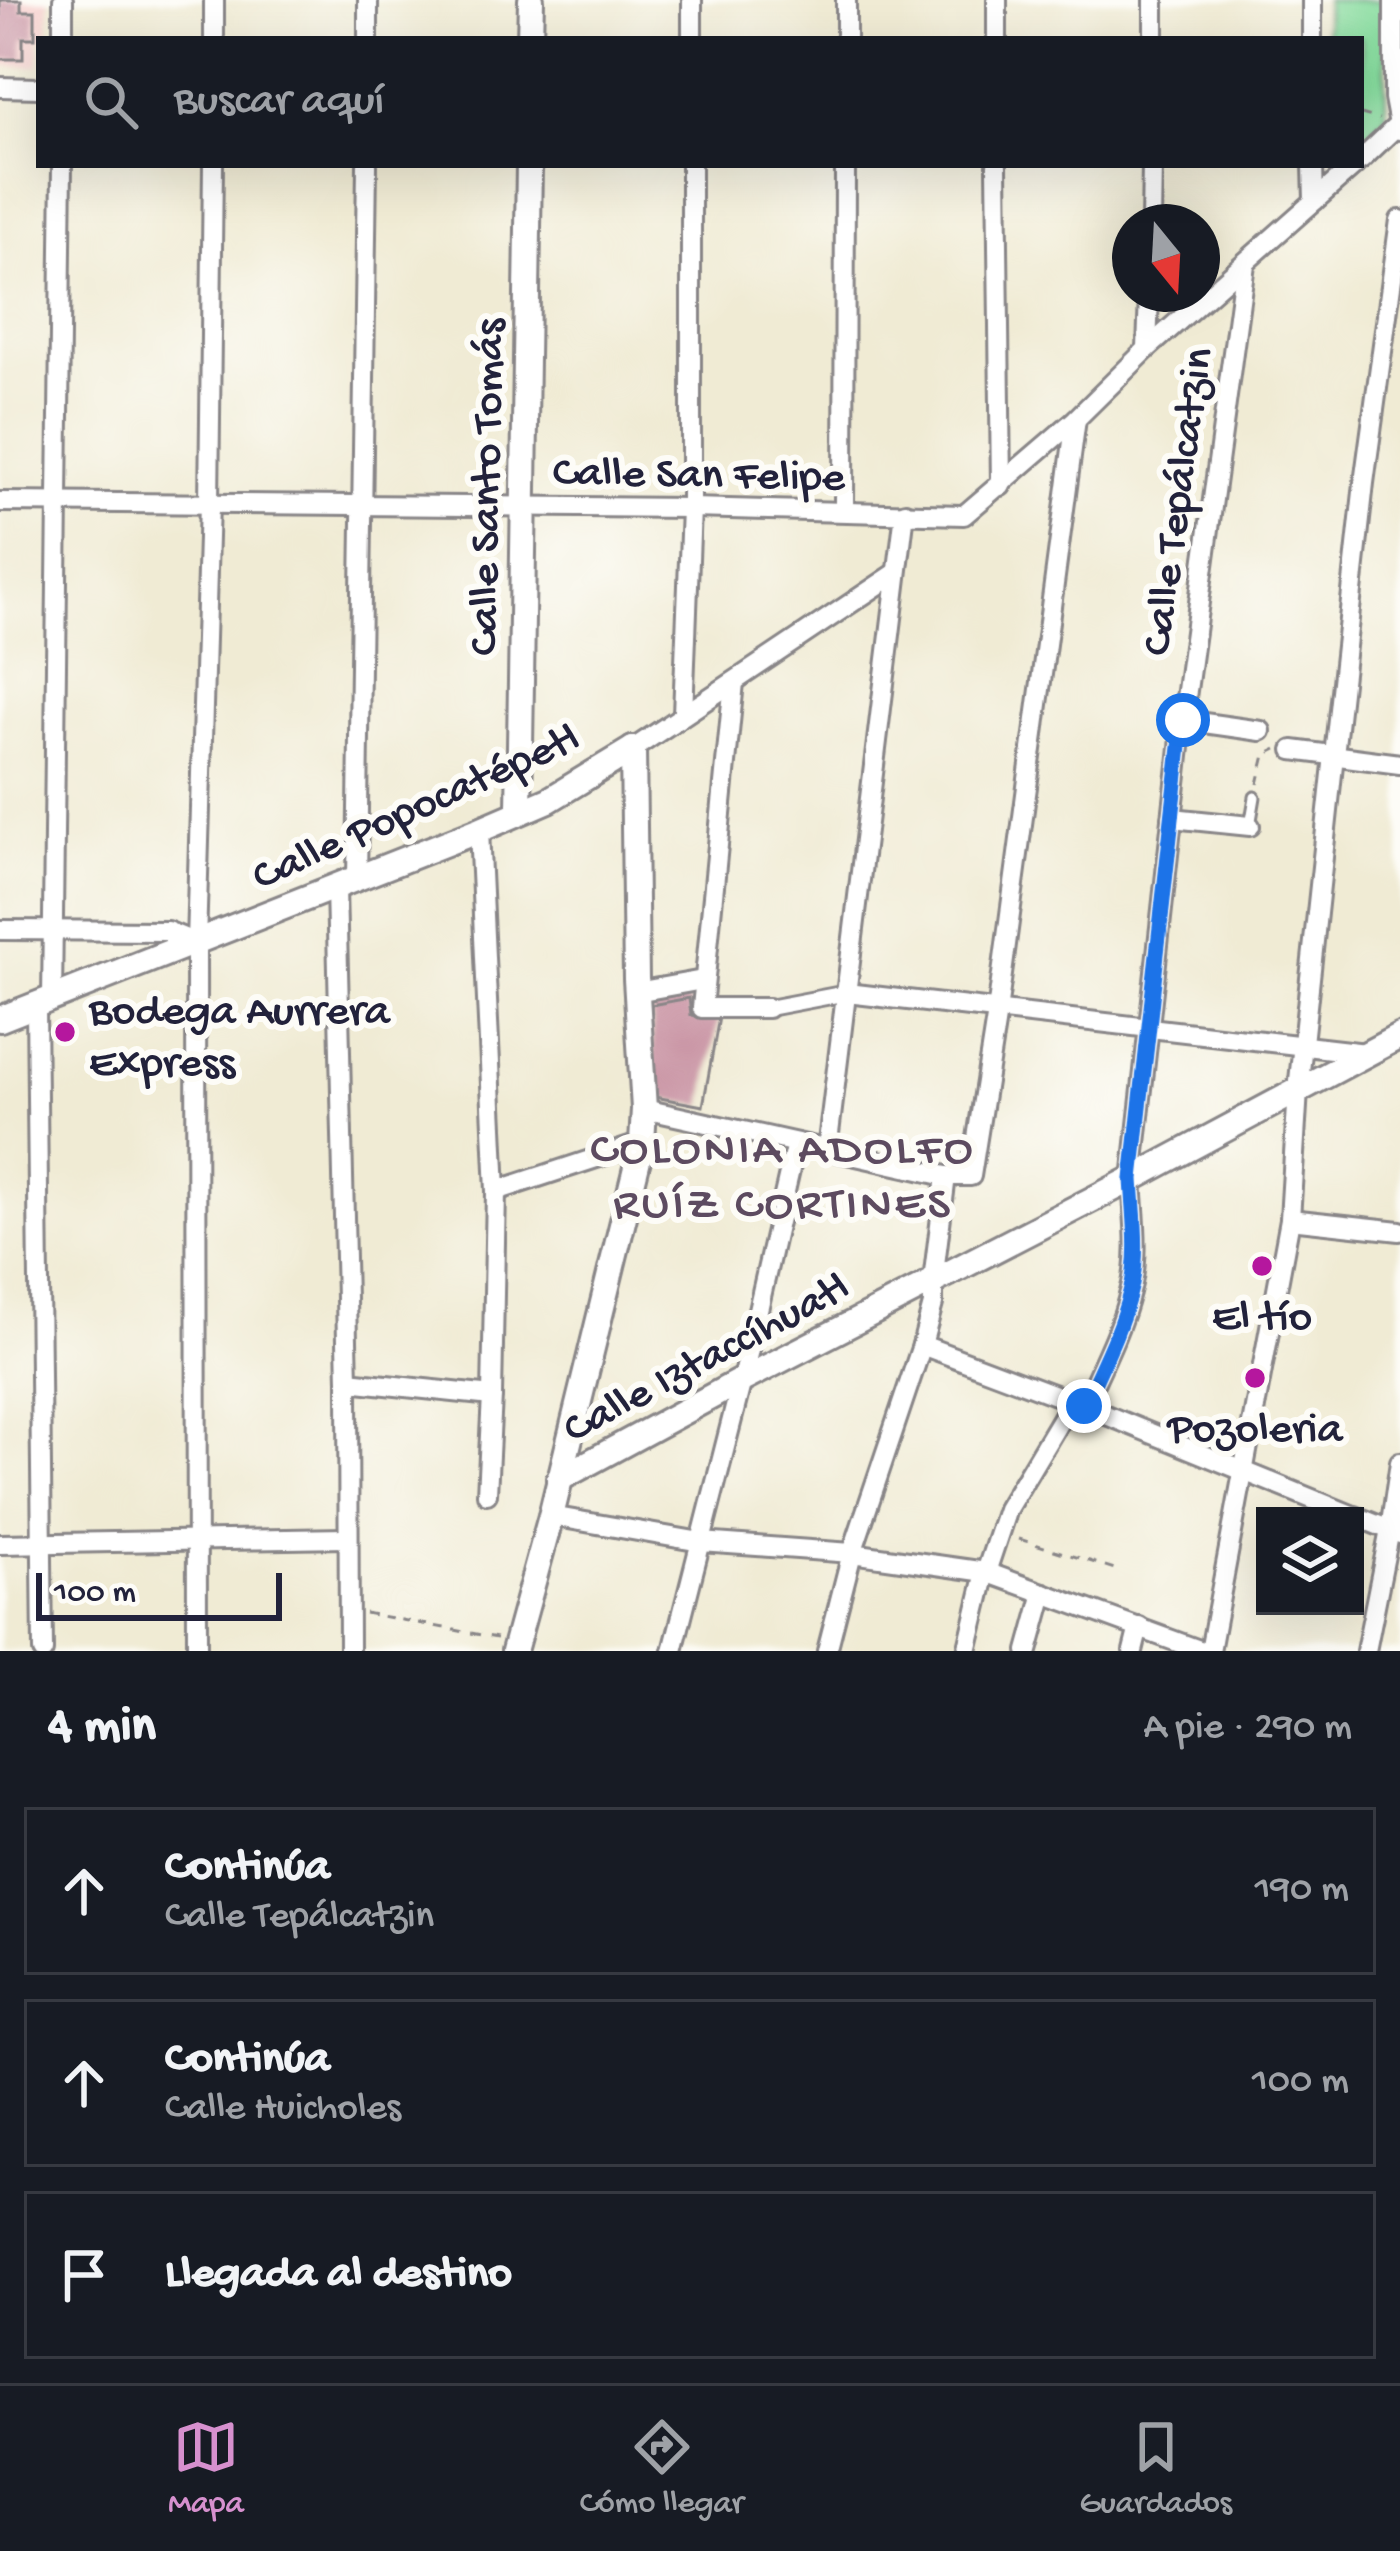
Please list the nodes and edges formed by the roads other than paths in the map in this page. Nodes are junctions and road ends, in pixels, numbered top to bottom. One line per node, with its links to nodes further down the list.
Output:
1 (63, 0): 11 (street)
2 (214, 0): 12 (street)
3 (368, 0): 13 (street)
4 (531, 0): 14 (street)
5 (692, 0): 15 (street)
6 (846, 0): 16 (street)
7 (997, 0): 17 (street)
8 (1154, 0): 18 (street)
9 (1312, 0): 19 (street)
10 (1394, 0): 22 (street)
11 (63, 36)
12 (214, 36)
13 (368, 36)
14 (530, 36)
15 (692, 36)
16 (846, 36)
17 (997, 36)
18 (1154, 36)
19 (1312, 36)
20 (0, 87): 21 (street)
21 (36, 88)
22 (1400, 126): 23 (street)
23 (1364, 157)
24 (62, 168): 43 (street)
25 (213, 168): 44 (street)
26 (367, 168): 45 (street)
27 (529, 168): 46 (street, Calle Santo Tomás)
28 (692, 168): 47 (street)
29 (845, 168): 48 (street)
30 (997, 168): 41 (street)
31 (1152, 168): 35 (street)
32 (1313, 168): 34 (street)
33 (1351, 168): 34 (street)
34 (1314, 201): 37 (street)
35 (1151, 204)
36 (1400, 220): 57 (street)
37 (1245, 264): 39 (street); 53 (street, Calle Tepálcatzin)
38 (1149, 312): 39 (street)
39 (1148, 349): 40 (street)
40 (1076, 419): 41 (street); 73 (street)
41 (1001, 486): 49 (street, Calle San Felipe)
42 (0, 502): 43 (street, Calle San Felipe)
43 (58, 502): 44 (street, Calle San Felipe); 66 (street)
44 (209, 503): 45 (street, Calle San Felipe); 67 (street)
45 (363, 506): 46 (street, Calle San Felipe); 64 (street)
46 (524, 508): 47 (street, Calle San Felipe); 60 (street, Calle Santo Tomás)
47 (691, 508): 48 (street, Calle San Felipe); 52 (street)
48 (844, 510): 49 (street, Calle San Felipe)
49 (904, 512): 50 (street)
50 (896, 573): 51 (street, Calle Popocatépetl); 70 (street)
51 (734, 682): 52 (street, Calle Popocatépetl); 68 (street)
52 (683, 714): 55 (street, Calle Popocatépetl)
53 (1183, 720): 54 (street); 61 (street, Calle Tepálcatzin)
54 (1261, 731)
55 (633, 748): 60 (street, Calle Popocatépetl); 69 (street)
56 (1293, 750): 57 (street)
57 (1334, 755): 58 (street); 77 (street)
58 (1400, 764)
59 (1255, 797): 62 (lane)
60 (520, 811): 63 (street, Calle Popocatépetl)
61 (1172, 818): 62 (street); 75 (street, Calle Tepálcatzin)
62 (1250, 826)
63 (479, 830): 64 (street, Calle Popocatépetl); 86 (street)
64 (346, 884): 67 (street, Calle Popocatépetl); 92 (street)
65 (0, 930): 66 (street)
66 (52, 932): 67 (street); 71 (street)
67 (196, 943): 71 (street, Calle Popocatépetl); 104 (street)
68 (703, 980): 69 (street); 72 (street)
69 (636, 992): 80 (street)
70 (847, 994): 72 (street); 73 (street); 83 (street)
71 (44, 1003): 74 (street, Calle Popocatépetl); 107 (street)
72 (768, 1008)
73 (997, 1012): 75 (street); 84 (street)
74 (0, 1019)
75 (1149, 1030): 77 (street); 85 (street, Calle Tepálcatzin)
76 (1400, 1036): 78 (street, Calle Iztaccíhuatl)
77 (1303, 1046): 78 (street); 79 (street)
78 (1366, 1054): 79 (street, Calle Iztaccíhuatl)
79 (1298, 1090): 85 (street, Calle Iztaccíhuatl); 87 (street)
80 (644, 1109): 81 (street); 82 (street)
81 (642, 1143): 86 (street); 97 (street)
82 (796, 1143): 83 (street); 91 (street)
83 (827, 1150): 84 (street)
84 (946, 1176): 89 (street)
85 (1132, 1179): 89 (street, Calle Iztaccíhuatl); 94 (street, Calle Tepálcatzin)
86 (496, 1191): 93 (street)
87 (1289, 1219): 88 (street); 96 (street)
88 (1400, 1231)
89 (933, 1281): 90 (street); 91 (street, Calle Iztaccíhuatl)
90 (922, 1345): 94 (street); 108 (street)
91 (742, 1380): 97 (street, Calle Iztaccíhuatl); 105 (street)
92 (348, 1381): 93 (street); 103 (street)
93 (492, 1396): 98 (street)
94 (1078, 1404): 96 (street); 109 (street, Calle Tepálcatzin)
95 (1400, 1462): 102 (street)
96 (1243, 1473): 99 (street); 121 (street)
97 (559, 1479): 100 (street)
98 (487, 1494)
99 (1332, 1507)
100 (551, 1516): 105 (street); 112 (street)
101 (1364, 1520): 102 (street)
102 (1395, 1532): 122 (street)
103 (346, 1538): 104 (street); 115 (street)
104 (196, 1540): 107 (street); 114 (street)
105 (701, 1542): 108 (street); 116 (street)
106 (0, 1544): 107 (street)
107 (43, 1544): 113 (street)
108 (852, 1553): 109 (street); 117 (street)
109 (986, 1573): 110 (street); 118 (street, Calle Tepálcatzin)
110 (1044, 1593): 111 (street); 119 (street)
111 (1139, 1628): 120 (street); 121 (street)
112 (515, 1646)
113 (43, 1651)
114 (197, 1651)
115 (349, 1651)
116 (673, 1651)
117 (827, 1651)
118 (967, 1651)
119 (1028, 1651)
120 (1133, 1651)
121 (1206, 1651)
122 (1366, 1651)

